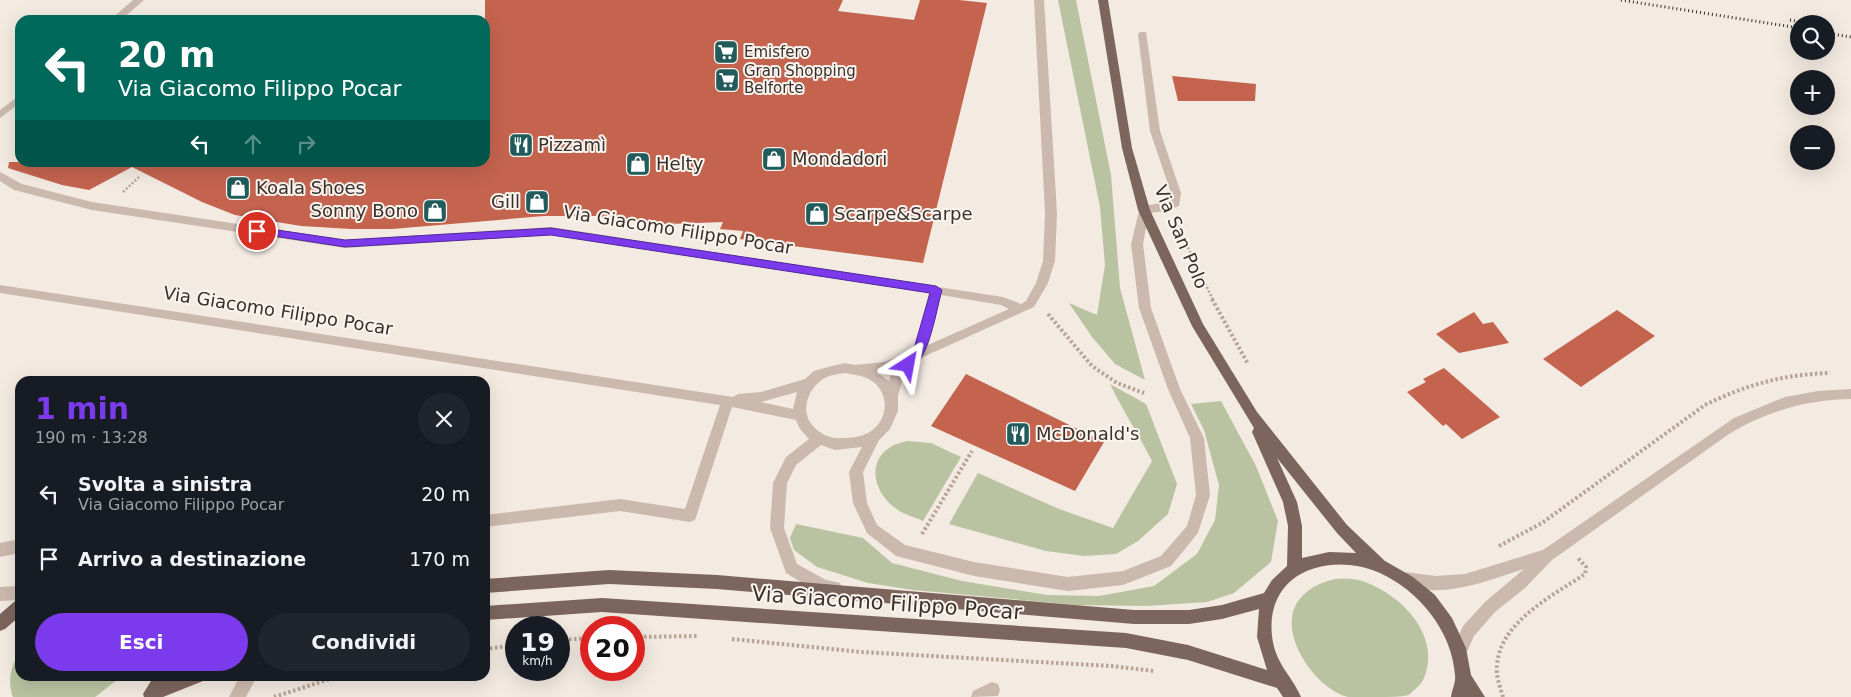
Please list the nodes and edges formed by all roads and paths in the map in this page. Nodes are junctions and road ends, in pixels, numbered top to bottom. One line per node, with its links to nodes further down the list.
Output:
1 (139, 0): 4 (street)
2 (1040, 0): 13 (street)
3 (1103, 0): 9 (main road, Via San Polo)
4 (121, 15)
5 (1143, 34): 9 (street)
6 (15, 102): 7 (street)
7 (0, 115)
8 (0, 176): 12 (street, Via Giacomo Filippo Pocar)
9 (1144, 210): 24 (main road, Via San Polo); 33 (street)
10 (1180, 228): 16 (path)
11 (0, 289): 22 (street, Via Giacomo Filippo Pocar)
12 (936, 290): 14 (street, Via Giacomo Filippo Pocar); 15 (street)
13 (1033, 298): 14 (street); 19 (path)
14 (1021, 309): 15 (street)
15 (919, 354): 17 (street); 21 (street)
16 (1249, 367)
17 (859, 369): 18 (street, Via Giacomo Filippo Pocar); 21 (street, Via Giacomo Filippo Pocar)
18 (809, 383): 22 (street, Via Giacomo Filippo Pocar); 23 (street)
19 (1144, 393)
20 (1851, 394): 34 (street)
21 (892, 395): 25 (street)
22 (728, 400): 23 (street, Via Giacomo Filippo Pocar); 28 (street)
23 (799, 415): 26 (street)
24 (1252, 416): 35 (main road, Via San Polo); 37 (main road, Via San Polo)
25 (874, 436): 26 (street); 33 (street)
26 (819, 439): 42 (street, Via Giacomo Filippo Pocar)
27 (972, 451): 33 (path)
28 (490, 520)
29 (1542, 522): 32 (path)
30 (15, 547): 31 (street)
31 (0, 550)
32 (1490, 551)
33 (910, 553)
34 (1547, 555): 38 (street); 52 (street)
35 (1380, 566): 37 (main road, Via San Polo); 38 (main road, Via San Polo)
36 (1586, 566): 66 (path)
37 (1294, 569): 43 (main road, Via San Polo)
38 (1404, 579): 52 (main road, Via San Polo)
39 (490, 586): 42 (main road, Via Giacomo Filippo Pocar)
40 (15, 593): 41 (street)
41 (0, 594)
42 (870, 596): 43 (main road, Via Giacomo Filippo Pocar)
43 (1268, 599): 59 (main road, Via San Polo)
44 (15, 610): 46 (main road)
45 (490, 613): 59 (main road, Via Giacomo Filippo Pocar)
46 (0, 624)
47 (706, 636): 48 (path)
48 (645, 637)
49 (725, 638): 53 (path)
50 (505, 646): 51 (path)
51 (490, 648)
52 (1460, 651): 54 (main road, Via San Polo)
53 (1158, 672)
54 (1463, 677): 64 (main road, Via San Polo); 65 (main road, Via San Polo)
55 (160, 681): 60 (main road)
56 (185, 681): 60 (main road)
57 (246, 681): 61 (street)
58 (323, 681): 62 (path)
59 (1281, 682): 63 (main road, Via San Polo)
60 (149, 696)
61 (237, 697)
62 (274, 697)
63 (1294, 697)
64 (1459, 697)
65 (1477, 697)
66 (1503, 697)

